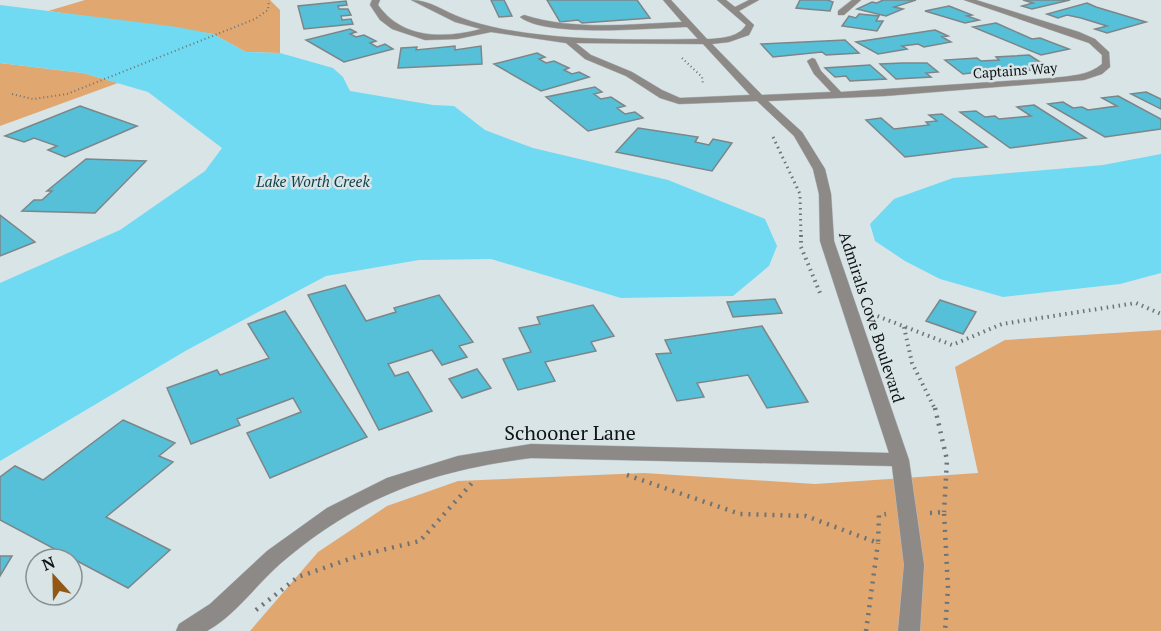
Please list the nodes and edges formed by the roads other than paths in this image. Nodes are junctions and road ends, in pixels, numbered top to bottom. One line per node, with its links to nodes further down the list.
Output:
1 (376, 0): 12 (street)
2 (415, 0): 12 (street)
3 (667, 0): 11 (street, Admirals Cove Boulevard)
4 (721, 0): 8 (street)
5 (754, 0): 8 (street)
6 (857, 0): 9 (street)
7 (968, 0): 16 (street, Captains Way)
8 (734, 11): 14 (street)
9 (841, 13)
10 (524, 17): 11 (street)
11 (690, 24): 14 (street, Admirals Cove Boulevard)
12 (489, 29): 13 (street)
13 (568, 40): 14 (street); 17 (street, Captains Way)
14 (707, 41): 17 (street, Admirals Cove Boulevard)
15 (812, 61): 16 (street)
16 (838, 94): 17 (street, Captains Way)
17 (759, 97): 18 (street, Admirals Cove Boulevard)
18 (900, 460): 19 (street, Schooner Lane); 20 (street, Admirals Cove Boulevard)
19 (187, 631)
20 (909, 631)

